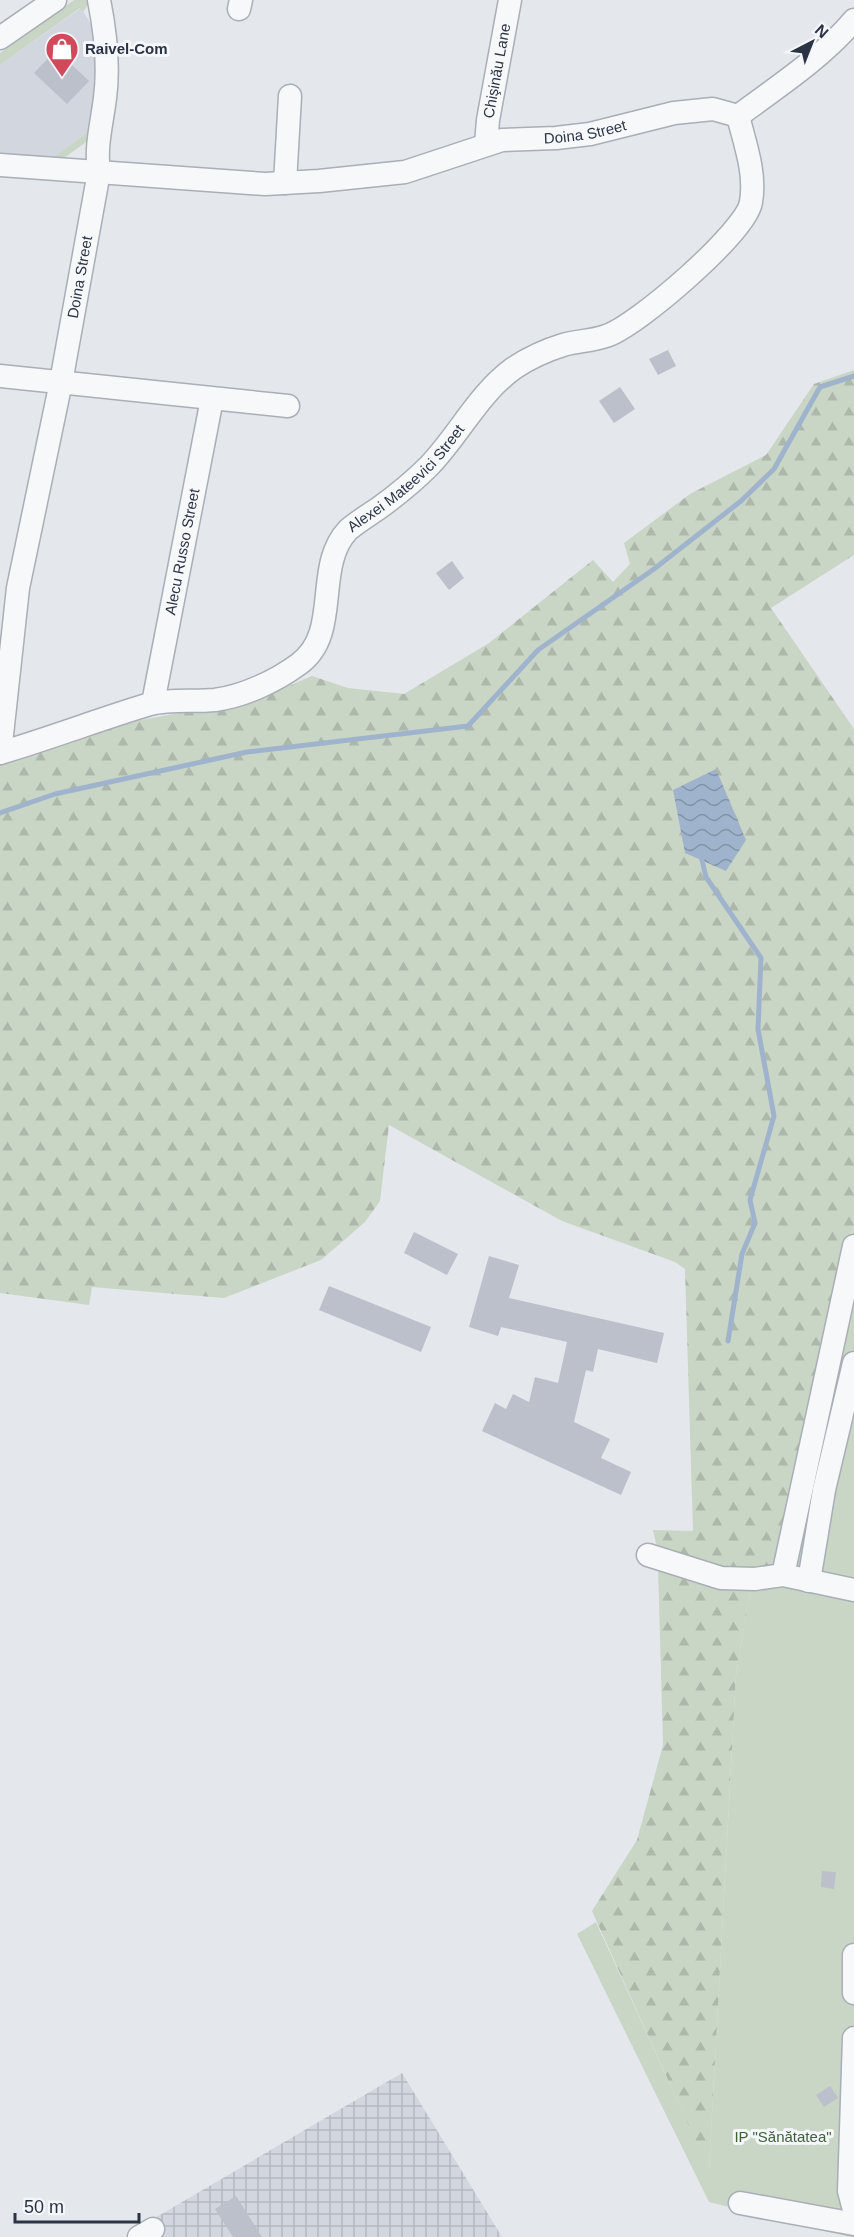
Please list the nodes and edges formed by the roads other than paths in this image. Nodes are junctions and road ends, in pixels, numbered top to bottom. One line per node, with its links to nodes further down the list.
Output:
1 (55, 0): 5 (street)
2 (99, 0): 10 (street)
3 (510, 0): 8 (street, Chişinău Lane)
4 (854, 20): 7 (street)
5 (0, 38)
6 (290, 96): 11 (street)
7 (738, 116): 8 (street, Doina Street); 17 (street, Alexei Mateevici Street)
8 (486, 144): 11 (street, Doina Street)
9 (0, 165): 10 (street, Doina Street)
10 (99, 172): 11 (street, Doina Street); 13 (street, Doina Street)
11 (285, 183)
12 (0, 376): 13 (street)
13 (61, 382): 14 (street); 16 (street)
14 (212, 399): 15 (street); 17 (street, Alecu Russo Street)
15 (288, 406)
16 (9, 587): 18 (street)
17 (153, 704): 18 (street, Alexei Mateevici Street)
18 (0, 753)
19 (854, 1246): 22 (street)
20 (854, 1363): 23 (street)
21 (648, 1555): 22 (street)
22 (783, 1575): 23 (street)
23 (809, 1581): 24 (street)
24 (854, 1590)
25 (854, 1955): 26 (street)
26 (854, 1993)
27 (854, 2038): 29 (street)
28 (740, 2203): 30 (street)
29 (854, 2210)
30 (854, 2224)

